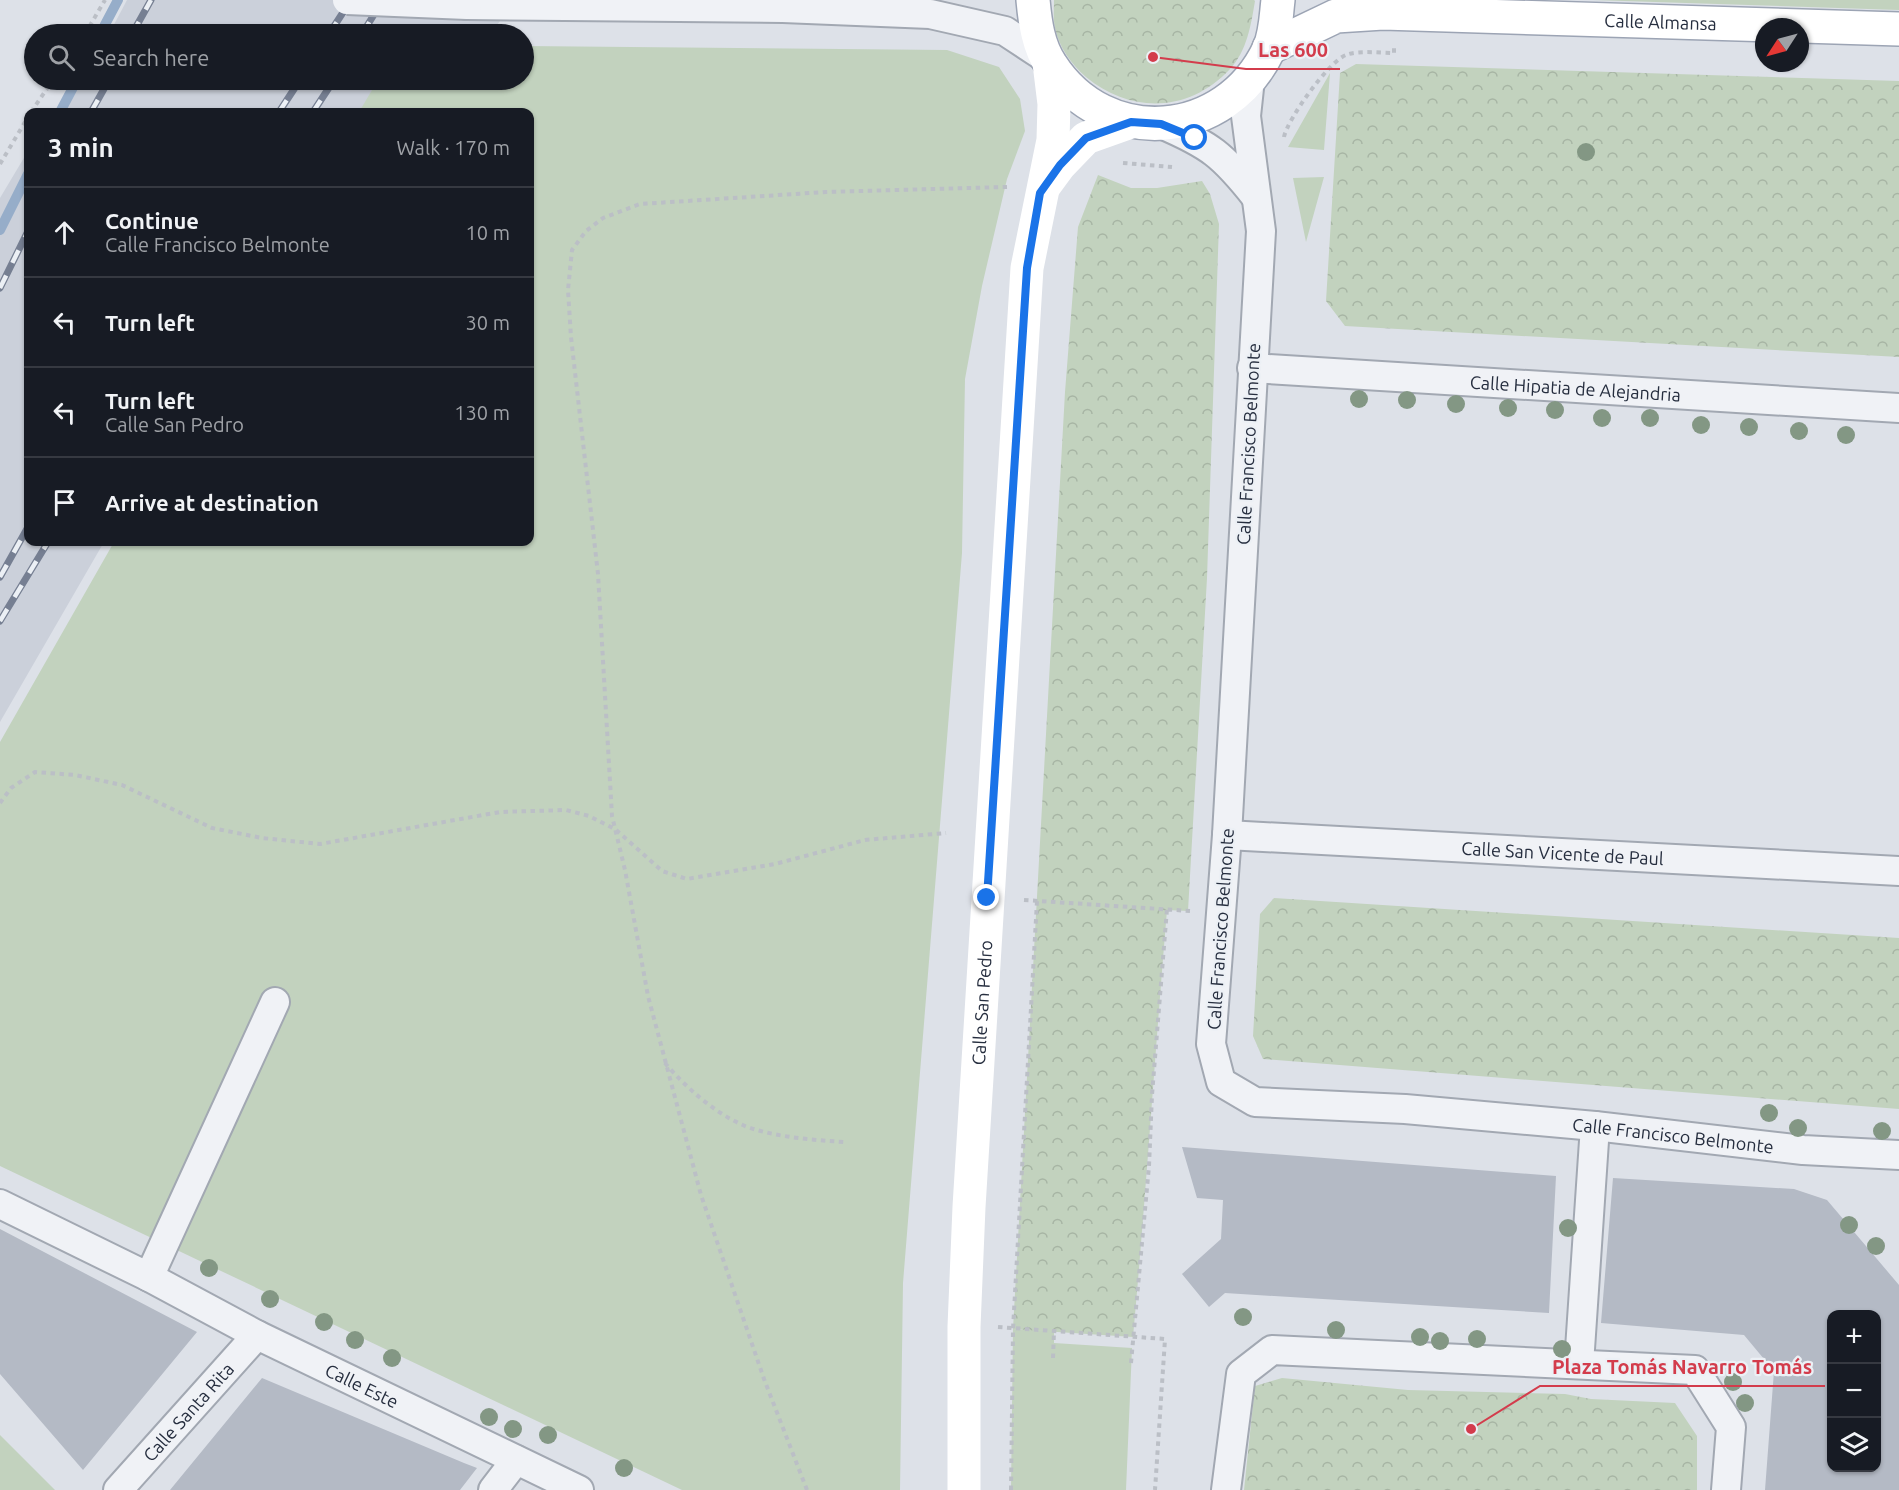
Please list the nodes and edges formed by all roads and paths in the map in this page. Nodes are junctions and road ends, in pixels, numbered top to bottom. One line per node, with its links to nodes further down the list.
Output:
1 (105, 0): 6 (path)
2 (347, 0): 9 (street, bridge)
3 (1033, 0): 9 (main road)
4 (1278, 0): 8 (main road)
5 (1409, 14): 7 (main road, Calle Almansa); 8 (main road, Calle Almansa); 15 (path)
6 (92, 24)
7 (1899, 29)
8 (1269, 48): 10 (main road)
9 (1049, 61): 13 (main road); 19 (main road, Calle San Pedro)
10 (1250, 79): 13 (main road); 20 (street, Calle Francisco Belmonte)
11 (46, 90): 12 (path)
12 (34, 108)
13 (1146, 123): 19 (main road); 20 (street)
14 (24, 124): 17 (path)
15 (1282, 148)
16 (1116, 162): 18 (path)
17 (0, 164)
18 (1183, 166)
19 (1029, 190): 24 (path); 54 (main road, Calle San Pedro)
20 (1257, 199): 21 (street, Calle Francisco Belmonte)
21 (1252, 368): 22 (street, Calle Hipatia de Alejandria); 26 (street, Calle Francisco Belmonte)
22 (1899, 408)
23 (0, 803): 24 (path)
24 (615, 830): 25 (path); 33 (path)
25 (946, 833)
26 (1227, 835): 27 (street, Calle San Vicente de Paul); 34 (street, Calle Francisco Belmonte)
27 (1899, 871)
28 (1014, 900): 29 (path)
29 (1037, 901): 30 (path); 41 (path)
30 (1167, 909): 31 (path); 44 (path)
31 (1194, 911)
32 (275, 1002): 38 (street)
33 (664, 1062): 35 (path); 53 (path)
34 (1595, 1126): 36 (street, Calle Francisco Belmonte); 48 (street)
35 (844, 1142)
36 (1899, 1155)
37 (0, 1204): 38 (street, Calle Este)
38 (149, 1277): 43 (street, Calle Este)
39 (998, 1315): 40 (path)
40 (998, 1327): 41 (path); 45 (path)
41 (1013, 1329): 42 (path); 55 (path)
42 (1054, 1331): 44 (path); 46 (path)
43 (257, 1335): 49 (street, Calle Este); 50 (street, Calle Santa Rita)
44 (1133, 1337): 47 (path); 56 (path)
45 (997, 1339)
46 (1053, 1358)
47 (1131, 1364)
48 (1580, 1364): 57 (street); 58 (street)
49 (516, 1460): 51 (street); 52 (street, Calle Este)
50 (118, 1490)
51 (493, 1490)
52 (579, 1490)
53 (807, 1490)
54 (964, 1490)
55 (1011, 1490)
56 (1155, 1490)
57 (1226, 1490)
58 (1726, 1490)

